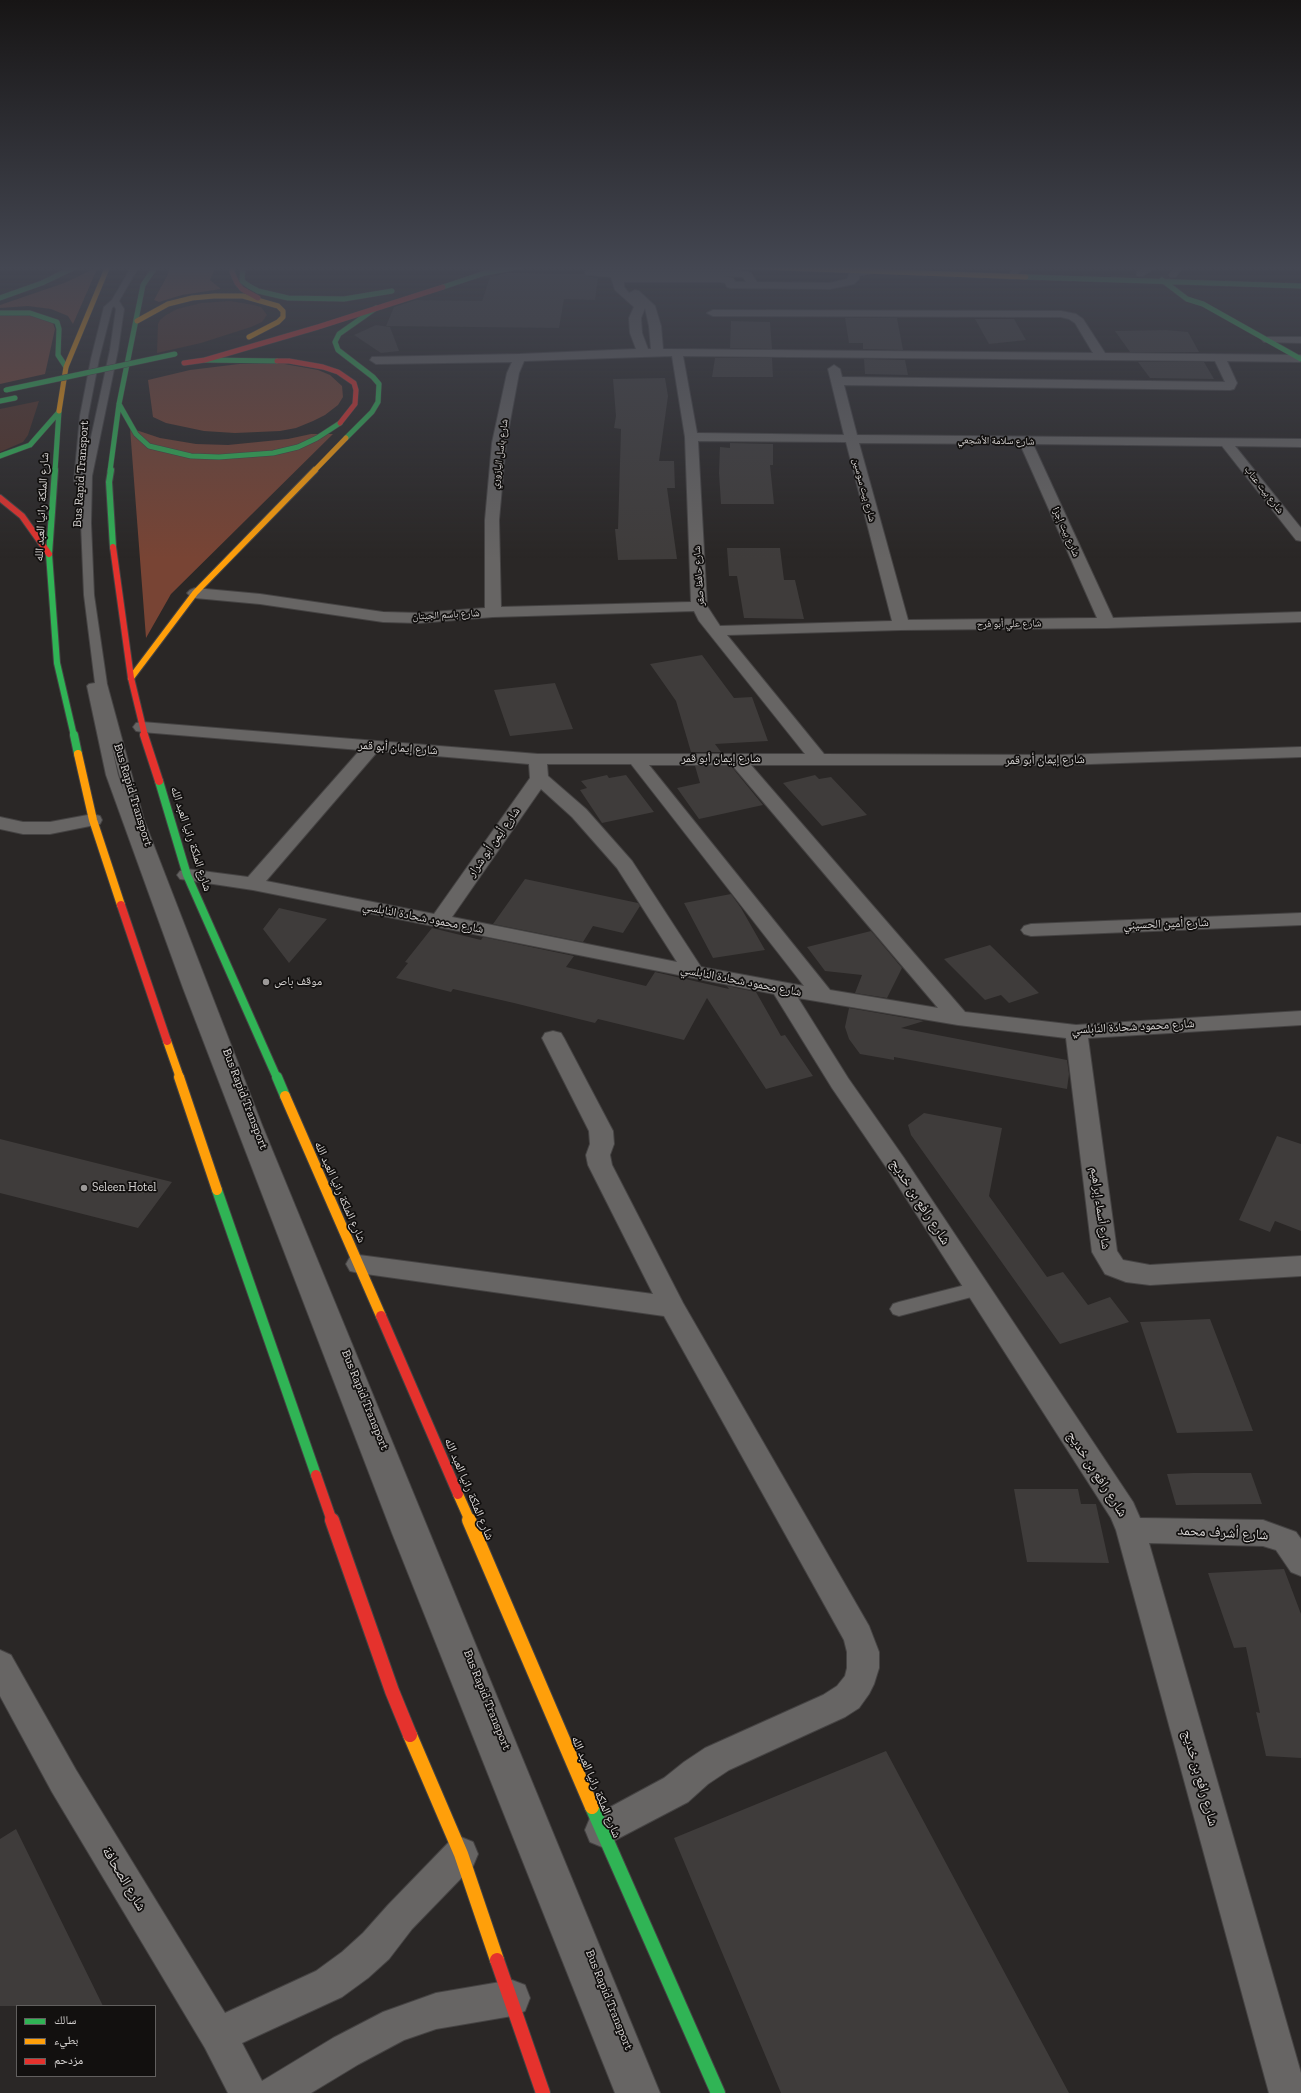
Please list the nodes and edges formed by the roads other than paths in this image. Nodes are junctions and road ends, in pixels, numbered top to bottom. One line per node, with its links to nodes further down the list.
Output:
1 (64, 364): 13 (main road)
2 (67, 364): 13 (main road, شارع الملكة رانيا العبد الله)
3 (94, 364): 76 (lane, Bus Rapid Transport)
4 (111, 364): 77 (lane, Bus Rapid Transport)
5 (128, 364): 20 (main road, شارع الملكة رانيا العبد الله)
6 (132, 364): 16 (main road, bridge)
7 (304, 364): 20 (main road)
8 (356, 364): 31 (main road)
9 (517, 364): 33 (street, شارع باسل اليازوري)
10 (679, 364): 22 (street, شارع حافظ صقر)
11 (833, 364): 15 (street, شارع بيت سوسين)
12 (1223, 364): 15 (street)
13 (66, 367): 21 (main road, شارع الملكة رانيا العبد الله)
14 (138, 373): 17 (main road)
15 (837, 381): 23 (street, شارع بيت سوسين)
16 (3, 390)
17 (54, 390)
18 (19, 397): 19 (main road)
19 (0, 401)
20 (119, 404): 38 (main road, شارع الملكة رانيا العبد الله)
21 (59, 412): 27 (main road); 30 (main road, شارع الملكة رانيا العبد الله)
22 (691, 437): 23 (street, شارع سلامة الأشجعي); 32 (street, شارع حافظ صقر)
23 (851, 439): 24 (street, شارع سلامة الأشجعي); 36 (street, شارع بيت سوسين)
24 (1025, 441): 25 (street, شارع سلامة الأشجعي); 35 (street, شارع بيت إجزا)
25 (1226, 443): 26 (street, شارع سلامة الأشجعي); 29 (street, شارع بيت عتاب)
26 (1301, 443)
27 (0, 456)
28 (0, 498): 30 (main road)
29 (1301, 537)
30 (49, 554): 47 (main road, شارع الملكة رانيا العبد الله)
31 (195, 594): 33 (street, شارع باسم الجيتان); 38 (main road)
32 (699, 606): 33 (street, شارع باسم الجيتان); 37 (street, شارع حافظ صقر)
33 (493, 612)
34 (1301, 616): 35 (street, شارع علي أبو فرح)
35 (1107, 623): 36 (street, شارع علي أبو فرح)
36 (901, 625): 37 (street, شارع علي أبو فرح)
37 (717, 631): 45 (street, شارع حافظ صقر)
38 (131, 678): 39 (main road, شارع الملكة رانيا العبد الله)
39 (142, 727): 40 (street, شارع إيمان أبو قمر); 49 (main road, شارع الملكة رانيا العبد الله)
40 (372, 747): 43 (street, شارع إيمان أبو قمر); 50 (street)
41 (1301, 752): 45 (street, شارع إيمان أبو قمر)
42 (635, 758): 43 (street, شارع إيمان أبو قمر); 44 (street, شارع إيمان أبو قمر); 56 (street)
43 (538, 759): 46 (street)
44 (737, 759): 45 (street, شارع إيمان أبو قمر); 57 (street)
45 (818, 760)
46 (539, 778): 52 (street, شارع أيمن أبو شرار); 54 (street)
47 (93, 820): 48 (street); 70 (main road, شارع الملكة رانيا العبد الله)
48 (0, 824)
49 (187, 875): 50 (street, شارع محمود شحادة النابلسي); 61 (main road, شارع الملكة رانيا العبد الله)
50 (253, 884): 52 (street, شارع محمود شحادة النابلسي)
51 (1301, 919): 53 (street, شارع أمين الحسيني)
52 (439, 921): 54 (street, شارع محمود شحادة النابلسي)
53 (1031, 930)
54 (694, 972): 55 (street, شارع محمود شحادة النابلسي)
55 (781, 989): 56 (street, شارع محمود شحادة النابلسي); 63 (street, شارع رافع بن خديج)
56 (823, 996): 57 (street, شارع محمود شحادة النابلسي)
57 (958, 1018): 59 (street, شارع محمود شحادة النابلسي)
58 (1301, 1018): 59 (street, شارع محمود شحادة النابلسي)
59 (1076, 1032): 62 (street, شارع أسماء إبراهيم)
60 (553, 1038): 64 (street)
61 (359, 1264): 64 (street); 69 (main road, شارع الملكة رانيا العبد الله)
62 (1301, 1266)
63 (977, 1289): 65 (lane); 66 (street, شارع رافع بن خديج)
64 (672, 1307): 69 (street)
65 (899, 1308)
66 (1131, 1530): 67 (street, شارع أشرف محمد); 79 (street, شارع رافع بن خديج)
67 (1301, 1563)
68 (0, 1665): 72 (street, شارع الصحافة)
69 (602, 1830): 78 (main road, شارع الملكة رانيا العبد الله)
70 (461, 1854): 71 (main road, شارع الملكة رانيا العبد الله); 72 (street)
71 (512, 1998): 74 (street); 75 (main road, شارع الملكة رانيا العبد الله)
72 (218, 2035): 73 (street, شارع الصحافة)
73 (248, 2093)
74 (276, 2093)
75 (543, 2093)
76 (628, 2093)
77 (647, 2093)
78 (718, 2093)
79 (1288, 2093)

